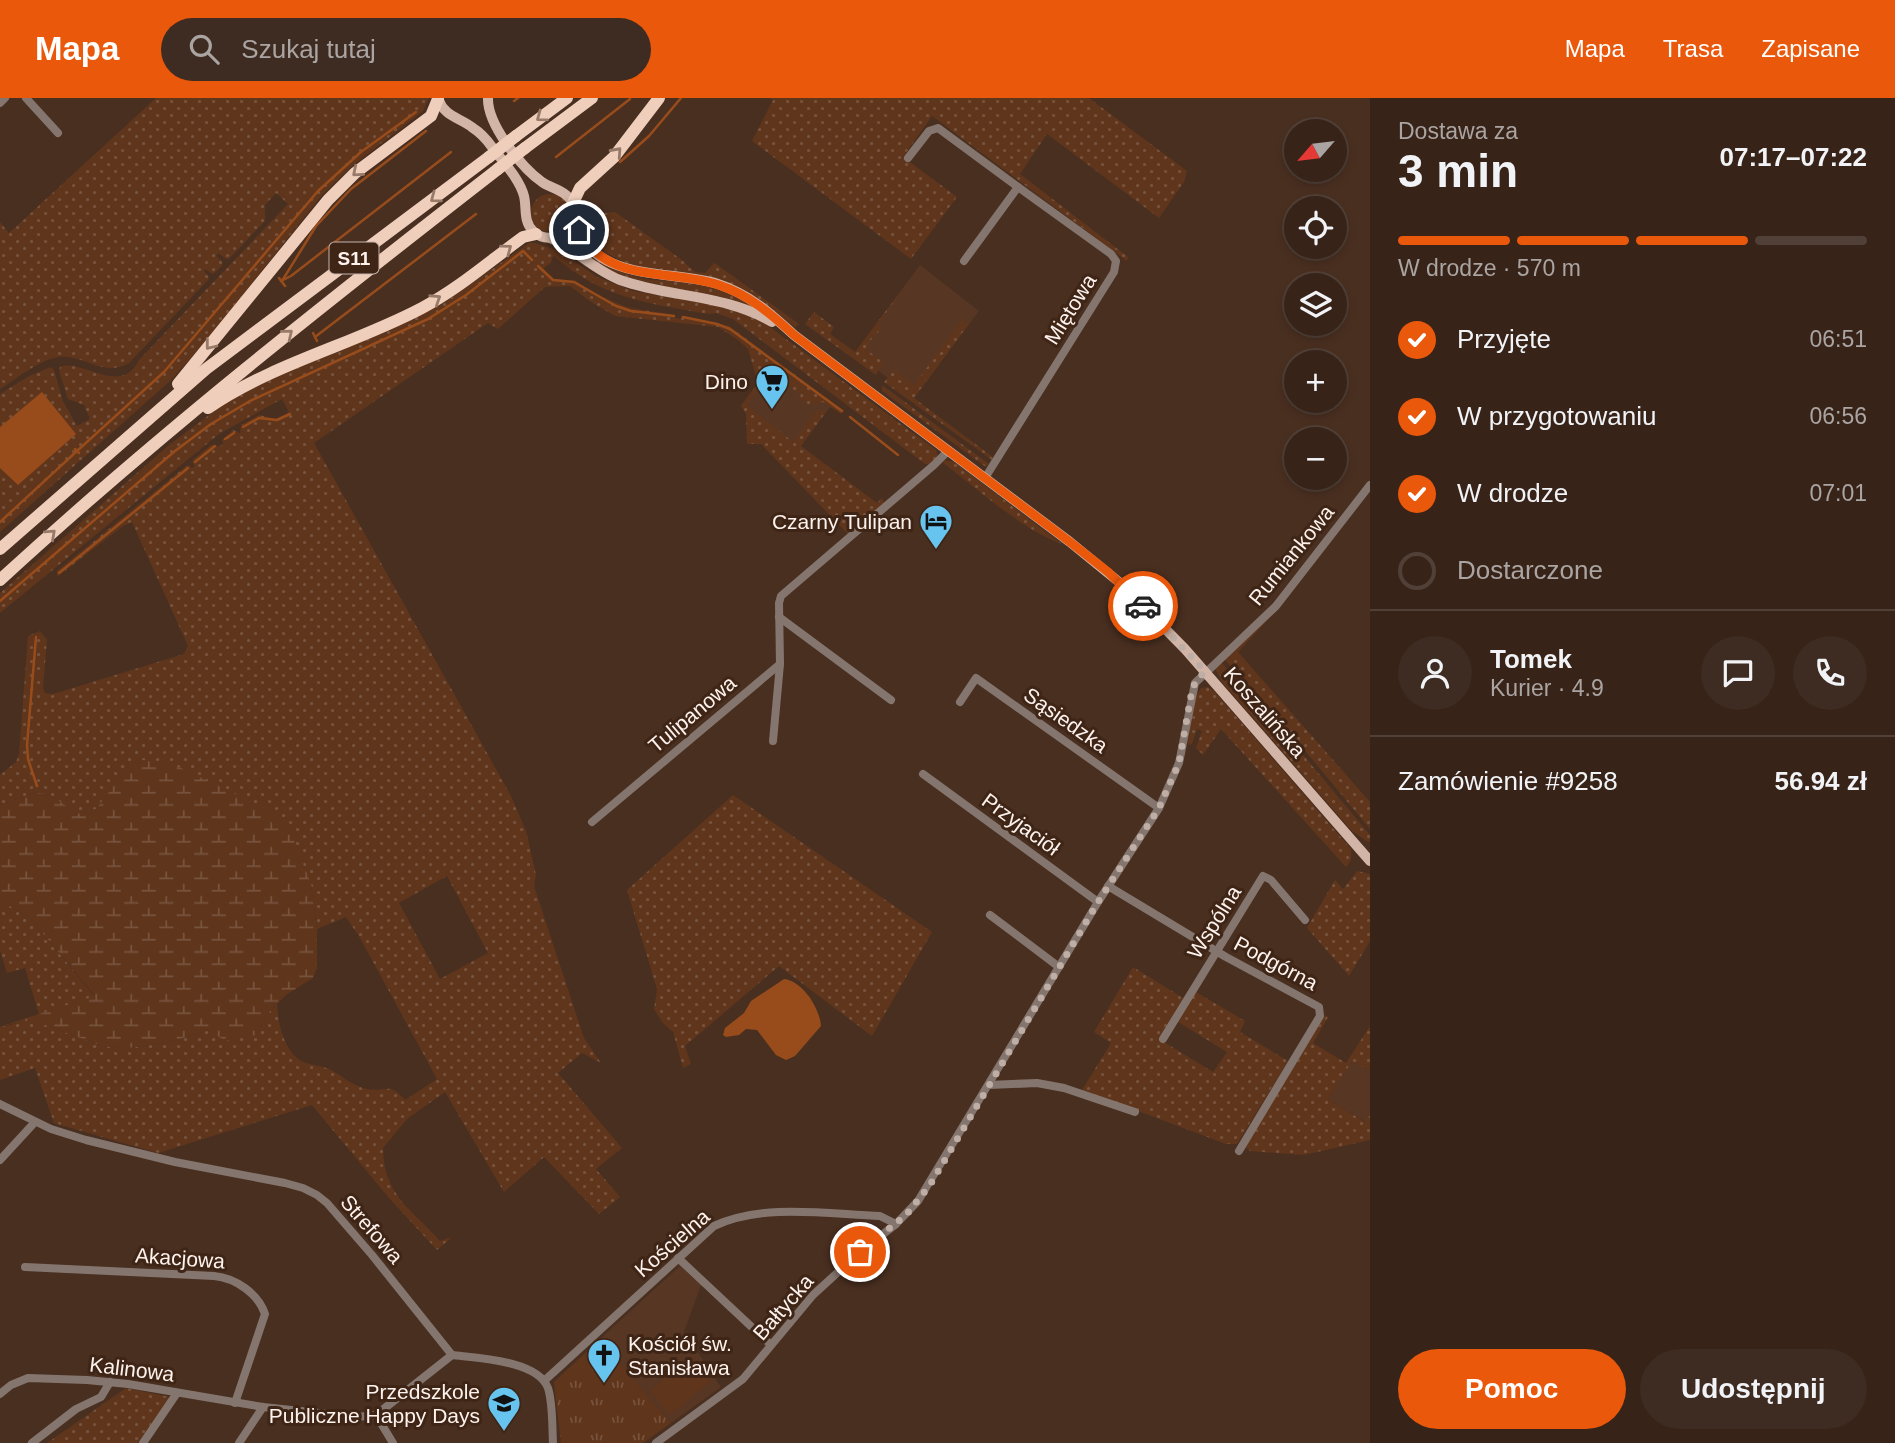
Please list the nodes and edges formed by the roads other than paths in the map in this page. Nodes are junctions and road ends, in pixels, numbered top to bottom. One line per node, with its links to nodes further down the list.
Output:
1 (5, 98): 8 (street)
2 (26, 98): 9 (street)
3 (438, 98): 14 (main road); 17 (highway, one-way to 17)
4 (488, 98): 12 (main road)
5 (567, 98): 17 (highway, S11, one-way to 17, bridge)
6 (592, 98): 18 (highway, S11, one-way to 6, bridge)
7 (659, 98): 12 (highway, one-way to 7)
8 (0, 103)
9 (58, 133)
10 (908, 158): 11 (street, Miętowa)
11 (1018, 187): 15 (street); 20 (street, Miętowa)
12 (573, 203): 13 (main road)
13 (575, 219): 14 (main road); 16 (main road, Koszalińska)
14 (543, 236): 16 (main road, Koszalińska); 18 (highway, one-way to 14)
15 (964, 261)
16 (794, 335): 19 (main road, Koszalińska)
17 (140, 425): 22 (highway, S11)
18 (155, 443): 23 (highway, S11, one-way to 18)
19 (948, 450): 20 (main road, Koszalińska); 24 (street)
20 (985, 478): 26 (main road, Koszalińska)
21 (1370, 485): 26 (street, Rumiankowa)
22 (0, 549)
23 (0, 580)
24 (779, 617): 25 (street); 27 (street)
25 (780, 664): 29 (street); 32 (street, Tulipanowa)
26 (1205, 671): 31 (street, Bałtycka); 33 (main road, Koszalińska)
27 (891, 700)
28 (960, 702): 31 (street, Sąsiedzka)
29 (773, 740)
30 (923, 774): 35 (street, Przyjaciół)
31 (1159, 808): 34 (street, Bałtycka)
32 (592, 822)
33 (1370, 862)
34 (1108, 887): 35 (street, Bałtycka); 38 (street, Podgórna)
35 (1098, 902): 39 (street, Bałtycka)
36 (990, 915): 39 (street)
37 (1305, 920): 38 (street, Wspólna)
38 (1216, 951): 40 (street, Wspólna); 45 (street, Podgórna)
39 (1059, 967): 41 (street, Bałtycka)
40 (1163, 1039)
41 (989, 1085): 43 (street); 47 (street, Bałtycka)
42 (0, 1104): 44 (street, Strefowa)
43 (1135, 1112)
44 (35, 1122): 46 (street); 51 (street, Strefowa)
45 (1239, 1151)
46 (0, 1160)
47 (896, 1224): 48 (street, Kościelna); 50 (street, Bałtycka)
48 (678, 1258): 50 (street); 52 (street, Kościelna)
49 (25, 1267): 56 (street, Akacjowa)
50 (771, 1345): 64 (street, Bałtycka)
51 (452, 1355): 52 (street); 58 (street)
52 (544, 1381): 63 (street)
53 (110, 1382): 54 (street, Kalinowa); 55 (street, Kalinowa); 59 (street)
54 (177, 1393): 56 (street, Kalinowa); 60 (street)
55 (0, 1394)
56 (235, 1403): 57 (street, Kalinowa)
57 (263, 1408): 58 (street, Kalinowa); 61 (street)
58 (376, 1415): 62 (street)
59 (32, 1443)
60 (143, 1443)
61 (239, 1443)
62 (393, 1443)
63 (553, 1443)
64 (656, 1443)

